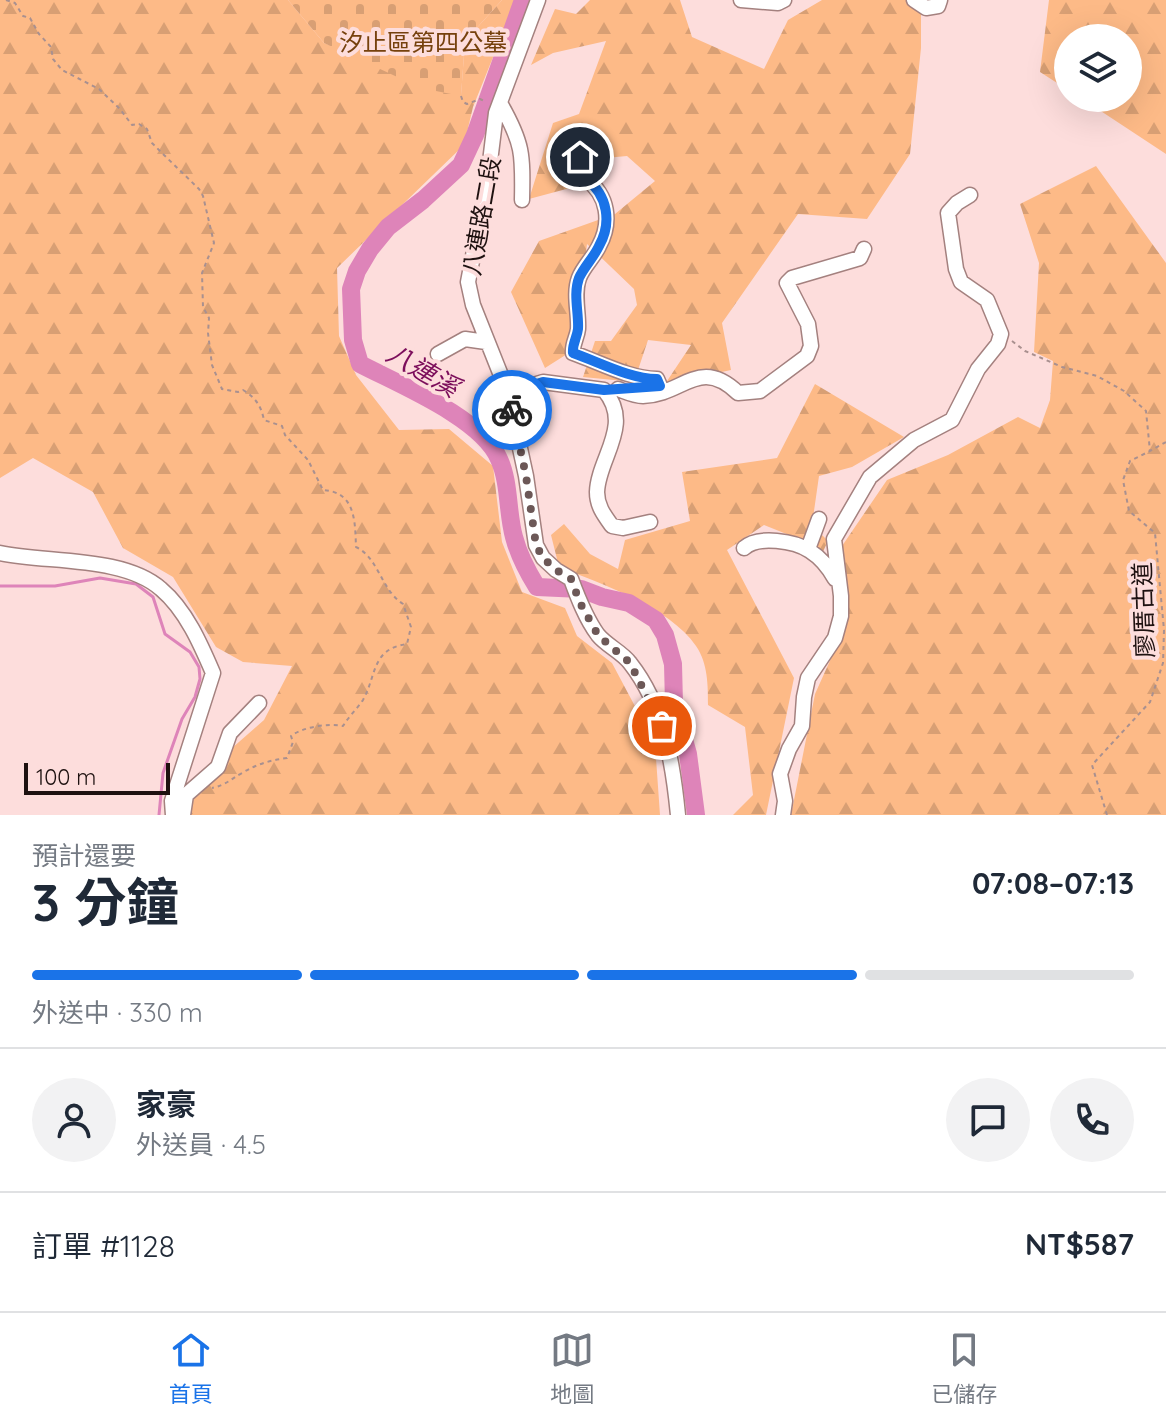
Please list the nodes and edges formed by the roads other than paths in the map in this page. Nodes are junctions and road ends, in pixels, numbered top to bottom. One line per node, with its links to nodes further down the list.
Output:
1 (538, 0): 6 (street, 八連路二段)
2 (741, 0): 3 (street)
3 (784, 0)
4 (914, 0): 5 (street)
5 (940, 0)
6 (500, 103): 9 (street); 11 (street, 八連路二段)
7 (580, 157): 13 (street)
8 (970, 195): 20 (street)
9 (522, 200)
10 (864, 249): 13 (street)
11 (486, 342): 12 (street); 14 (street, 八連路二段)
12 (438, 354)
13 (611, 390): 14 (street); 16 (street)
14 (508, 393): 24 (street, 八連路二段)
15 (819, 519): 18 (street)
16 (650, 522)
17 (744, 548): 18 (street)
18 (808, 549): 20 (street)
19 (0, 553): 22 (street)
20 (839, 586): 25 (street)
21 (259, 703): 23 (street)
22 (173, 815)
23 (183, 815)
24 (678, 815)
25 (783, 815)

